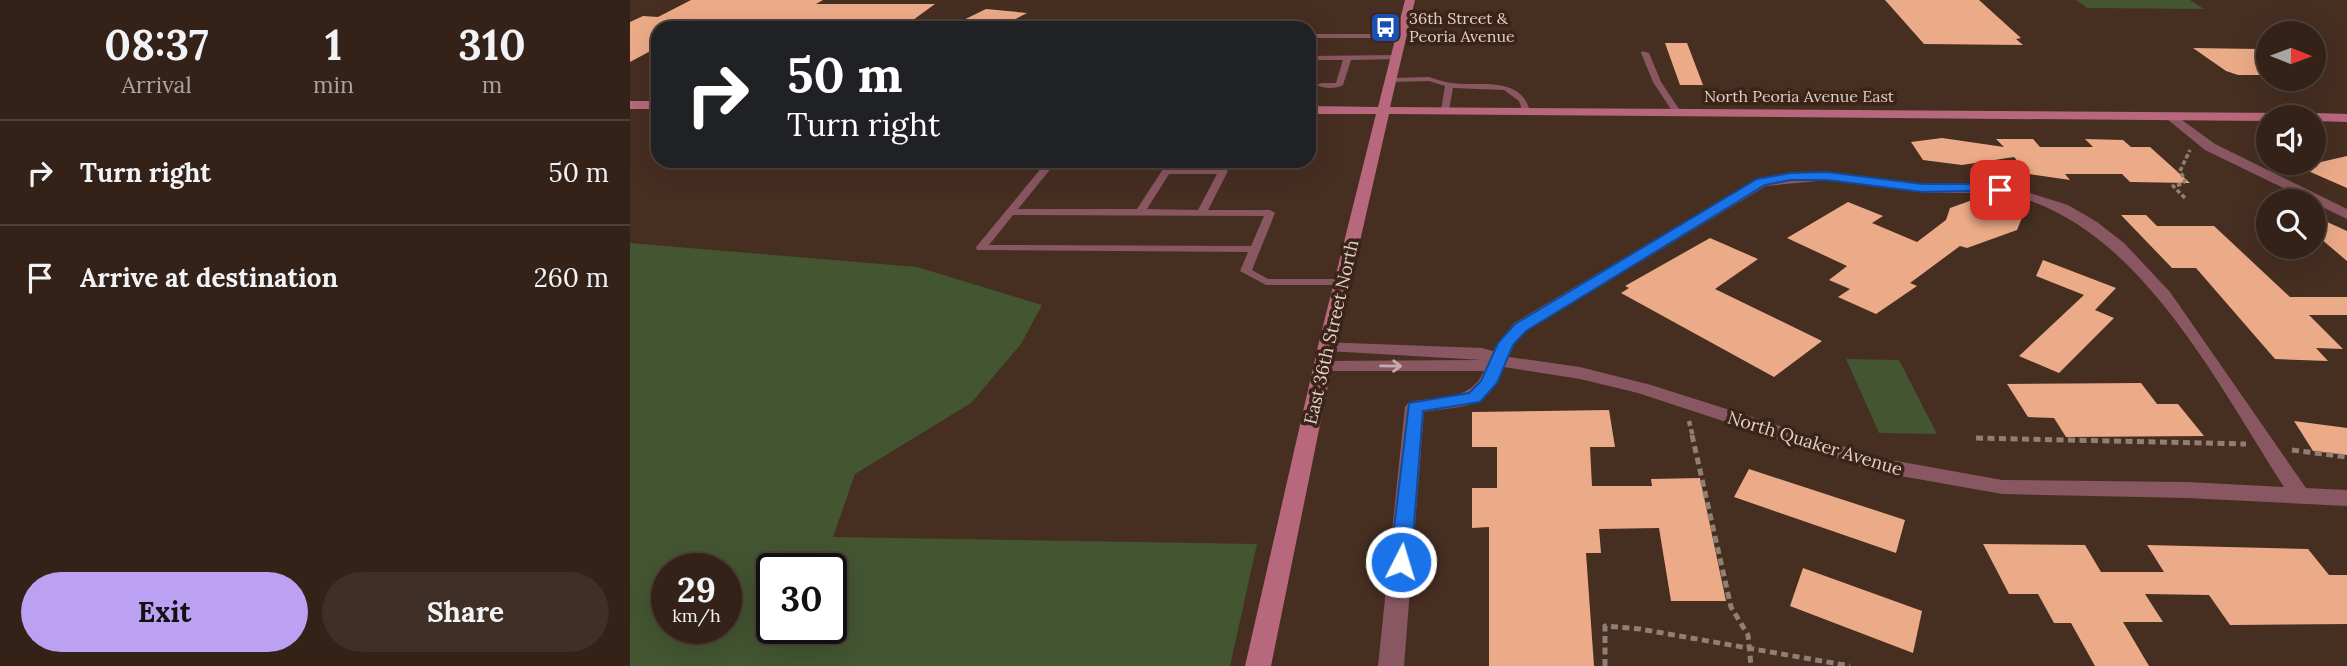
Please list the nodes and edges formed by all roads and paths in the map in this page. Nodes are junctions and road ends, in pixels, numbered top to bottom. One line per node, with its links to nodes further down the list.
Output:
1 (1410, 0): 3 (main road, East 36th Street North)
2 (1316, 36): 3 (lane)
3 (1401, 36): 6 (main road, East 36th Street North)
4 (1645, 52): 17 (lane)
5 (1348, 57): 6 (lane); 7 (lane); 9 (lane)
6 (1396, 57): 8 (main road, East 36th Street North)
7 (1316, 58)
8 (1391, 80): 10 (lane); 14 (main road, East 36th Street North)
9 (1321, 85)
10 (1449, 85): 15 (lane); 16 (lane)
11 (630, 105): 12 (main road)
12 (651, 105)
13 (1316, 110): 14 (main road, North Peoria Avenue East)
14 (1384, 110): 15 (main road, North Peoria Avenue East); 30 (main road, East 36th Street North)
15 (1445, 110): 16 (main road, North Peoria Avenue East)
16 (1526, 111): 17 (main road, North Peoria Avenue East)
17 (1677, 113): 18 (main road, North Peoria Avenue East)
18 (2171, 116): 19 (main road, North Peoria Avenue East); 22 (street)
19 (2256, 117)
20 (2326, 117): 21 (main road)
21 (2347, 118)
22 (2197, 137): 24 (path); 28 (street)
23 (1046, 168): 25 (lane)
24 (2185, 198)
25 (1010, 212): 26 (lane); 29 (lane)
26 (1140, 212): 27 (lane); 27 (lane)
27 (1202, 212): 29 (lane)
28 (2347, 215)
29 (1255, 249): 30 (lane)
30 (1342, 282): 31 (main road, East 36th Street North)
31 (1325, 356): 32 (street, North Quaker Avenue); 40 (main road, East 36th Street North)
32 (1499, 361): 33 (street, North Quaker Avenue); 35 (street); 41 (street)
33 (1685, 403): 37 (street, North Quaker Avenue); 39 (path)
34 (1976, 438): 35 (path)
35 (2268, 447): 36 (path); 37 (street)
36 (2347, 457)
37 (2299, 494): 38 (street, North Quaker Avenue)
38 (2347, 498)
39 (1749, 648): 42 (path); 43 (path); 44 (path)
40 (1258, 666)
41 (1391, 666)
42 (1605, 666)
43 (1751, 666)
44 (1850, 666)

